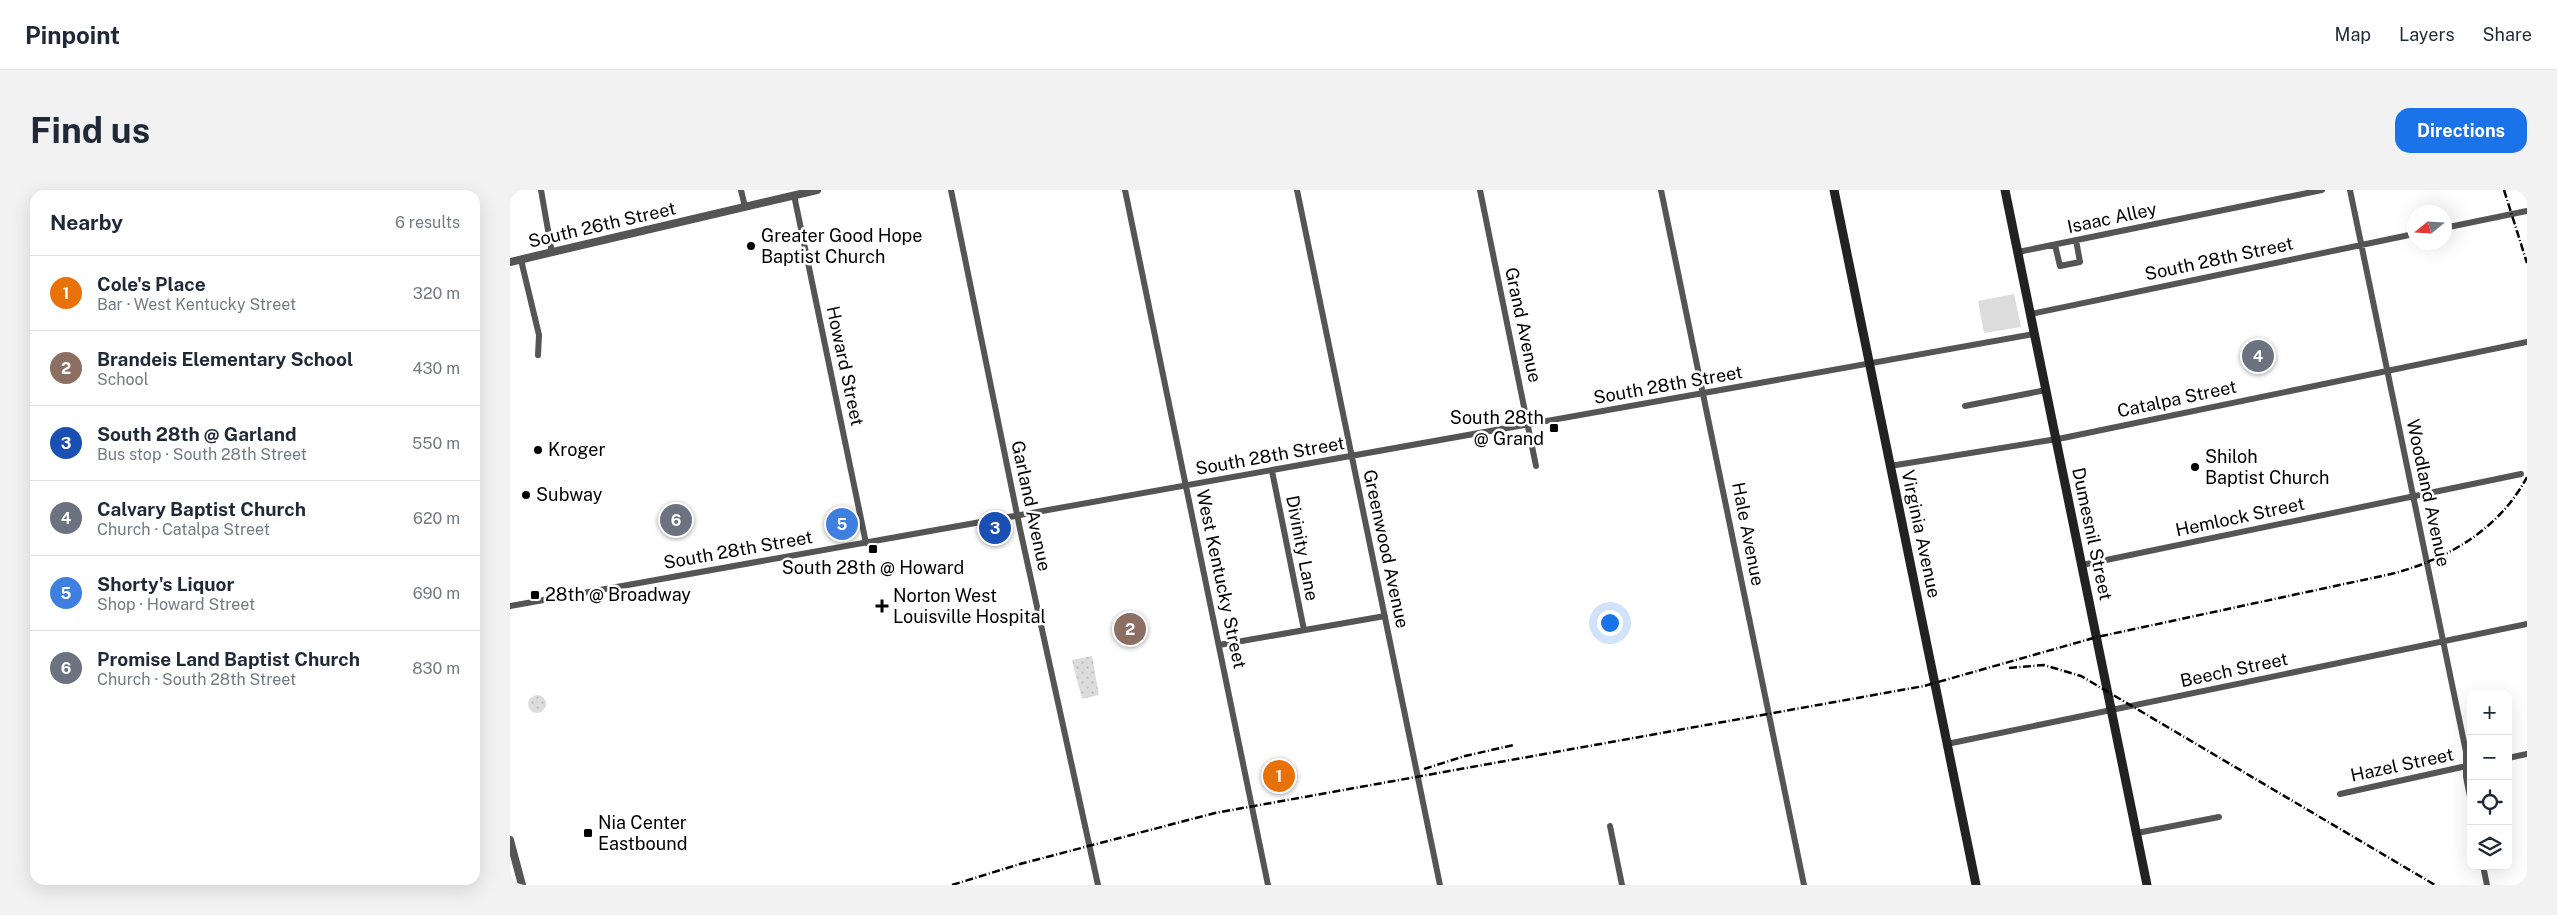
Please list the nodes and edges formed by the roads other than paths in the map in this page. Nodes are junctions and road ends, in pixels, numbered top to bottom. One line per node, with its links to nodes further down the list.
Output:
1 (541, 190): 22 (street)
2 (742, 190): 14 (street)
3 (817, 190): 13 (street, South 26th Street)
4 (951, 190): 43 (street, Garland Avenue)
5 (1125, 190): 41 (street, West Kentucky Street)
6 (1297, 190): 36 (street, Greenwood Avenue)
7 (1480, 190): 34 (street, Grand Avenue)
8 (1662, 190): 32 (street, Hale Avenue)
9 (1834, 190): 29 (main road, Virginia Avenue)
10 (2005, 190): 21 (main road, Dumesnil Street)
11 (2322, 190): 18 (street, Isaac Alley)
12 (2350, 190): 20 (street, Woodland Avenue)
13 (794, 195): 14 (street, South 26th Street); 44 (street, Howard Street)
14 (745, 207): 22 (street, South 26th Street)
15 (2527, 211): 16 (street)
16 (2452, 226)
17 (2407, 235): 20 (street, South 28th Street)
18 (2076, 240): 19 (street, Isaac Alley); 19 (street)
19 (2055, 245): 21 (street, Isaac Alley)
20 (2361, 245): 25 (street, South 28th Street); 30 (street, Woodland Avenue)
21 (2018, 252): 25 (main road, Dumesnil Street)
22 (552, 253): 23 (street, South 26th Street)
23 (521, 260): 24 (street, South 26th Street); 28 (street)
24 (510, 262)
25 (2031, 314): 26 (main road, Dumesnil Street)
26 (2034, 334): 29 (street, South 28th Street); 31 (main road, Dumesnil Street)
27 (2527, 342): 30 (street, Catalpa Street)
28 (538, 355)
29 (1869, 364): 32 (street, South 28th Street); 38 (main road, Virginia Avenue)
30 (2387, 371): 35 (street, Catalpa Street); 42 (street, Woodland Avenue)
31 (2046, 390): 33 (street); 35 (main road, Dumesnil Street)
32 (1704, 394): 34 (street, South 28th Street); 69 (street, Hale Avenue)
33 (1965, 406)
34 (1528, 425): 36 (street, South 28th Street); 37 (street, Grand Avenue)
35 (2056, 438): 38 (street, Catalpa Street); 45 (main road, Dumesnil Street)
36 (1352, 456): 39 (street, South 28th Street); 47 (street, Greenwood Avenue)
37 (1536, 466)
38 (1890, 466): 53 (main road, Virginia Avenue)
39 (1272, 471): 41 (street, South 28th Street); 49 (street, Divinity Lane)
40 (2521, 474): 42 (street, Hemlock Street)
41 (1186, 486): 43 (street, South 28th Street); 51 (street, West Kentucky Street)
42 (2413, 496): 45 (street, Hemlock Street); 50 (street, Woodland Avenue)
43 (1018, 516): 44 (street, South 28th Street); 65 (street, Garland Avenue)
44 (866, 543): 46 (street, South 28th Street)
45 (2082, 565): 52 (main road, Dumesnil Street)
46 (510, 606)
47 (1385, 616): 49 (street); 67 (street, Greenwood Avenue)
48 (2527, 624): 50 (street, Beech Street)
49 (1304, 630): 51 (street)
50 (2443, 642): 52 (street, Beech Street); 56 (street, Woodland Avenue)
51 (1219, 645): 66 (street, West Kentucky Street)
52 (2111, 710): 53 (street, Beech Street); 61 (main road, Dumesnil Street)
53 (1947, 744): 70 (main road, Virginia Avenue)
54 (2527, 754): 55 (street)
55 (2512, 757)
56 (2467, 759)
57 (2467, 766): 58 (street, Hazel Street)
58 (2340, 794)
59 (2219, 817): 61 (street)
60 (1610, 826): 68 (street)
61 (2137, 833): 71 (main road, Dumesnil Street)
62 (510, 840): 64 (street)
63 (2484, 870): 72 (street)
64 (522, 885)
65 (1098, 885)
66 (1268, 885)
67 (1440, 885)
68 (1622, 885)
69 (1804, 885)
70 (1976, 885)
71 (2147, 885)
72 (2487, 885)

